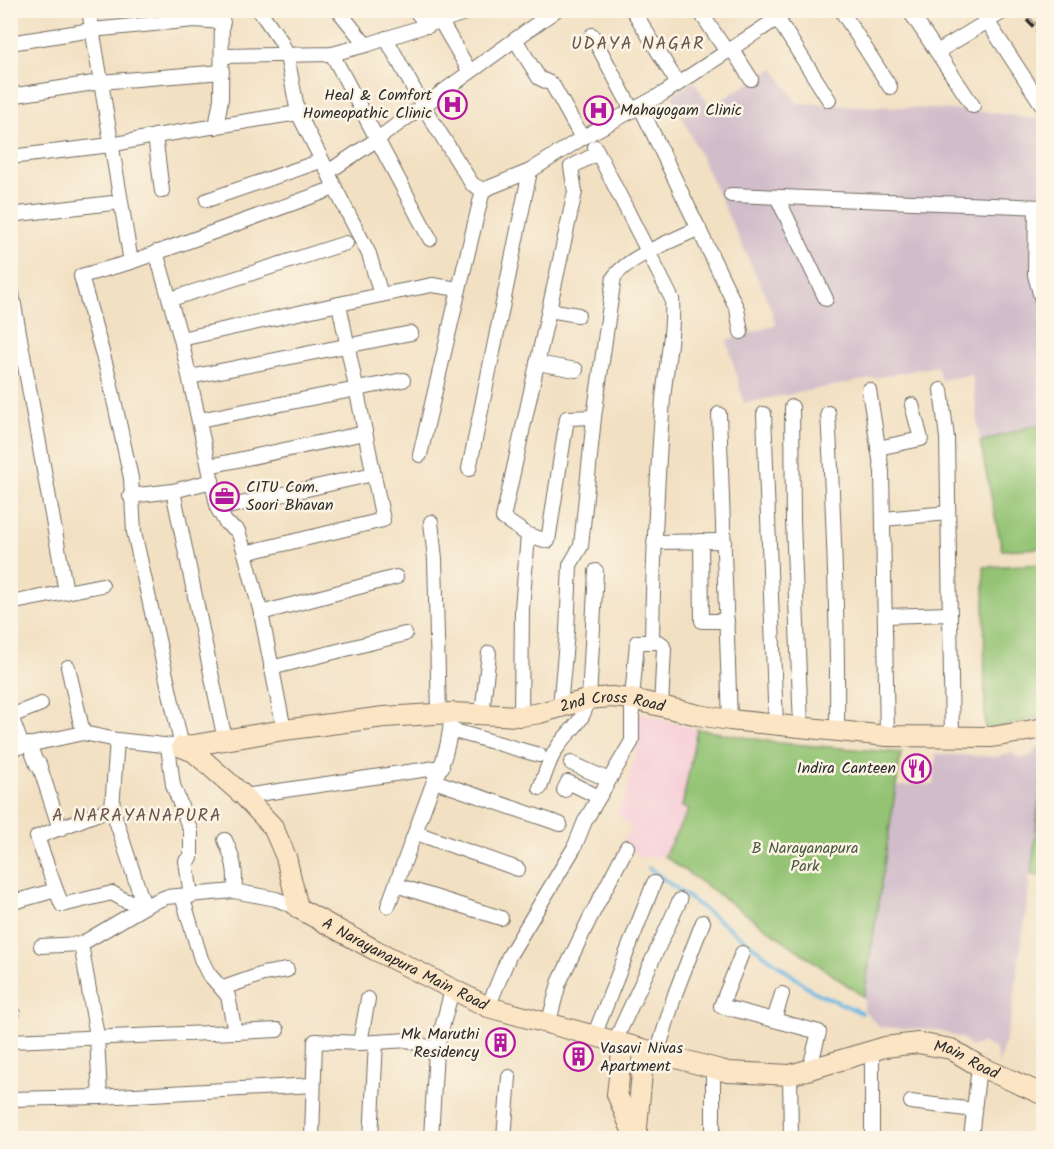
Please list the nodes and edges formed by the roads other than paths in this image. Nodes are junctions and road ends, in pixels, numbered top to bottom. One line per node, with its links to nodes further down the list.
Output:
1 (89, 10): 20 (street)
2 (338, 10): 25 (street)
3 (415, 10): 19 (street)
4 (474, 10): 18 (street)
5 (556, 10): 23 (street)
6 (633, 10): 35 (street)
7 (699, 10): 26 (street)
8 (790, 10): 14 (street)
9 (841, 10): 36 (street)
10 (909, 10): 27 (street)
11 (1006, 10): 16 (street)
12 (1037, 10): 17 (street)
13 (260, 11): 30 (street)
14 (775, 15): 26 (street); 38 (street)
15 (223, 16): 20 (street); 29 (street)
16 (984, 16): 27 (street); 42 (street)
17 (1044, 17)
18 (441, 22): 19 (street); 32 (street)
19 (428, 26): 22 (street)
20 (92, 30): 24 (street); 34 (street)
21 (592, 35): 41 (street)
22 (386, 39): 25 (street); 39 (street)
23 (516, 41): 32 (street); 46 (street)
24 (10, 43)
25 (366, 45): 28 (street)
26 (729, 50): 33 (street); 35 (street)
27 (937, 52): 40 (street)
28 (332, 54): 30 (street); 47 (street)
29 (223, 56): 30 (street); 31 (street)
30 (287, 56): 43 (street)
31 (222, 72): 34 (street); 44 (street)
32 (470, 72): 39 (street)
33 (751, 79)
34 (100, 82): 37 (street); 48 (street)
35 (678, 84): 41 (street)
36 (890, 87)
37 (10, 96)
38 (829, 100)
39 (423, 106): 47 (street); 54 (street)
40 (973, 106)
41 (636, 108): 46 (street); 62 (street)
42 (1044, 108)
43 (298, 113): 44 (street); 51 (street)
44 (216, 127): 45 (street)
45 (155, 136): 48 (street); 55 (street)
46 (585, 136): 49 (street); 52 (street)
47 (376, 140): 51 (street); 63 (street)
48 (111, 145): 50 (street); 59 (street)
49 (598, 153): 66 (street); 76 (street)
50 (10, 157)
51 (324, 167): 53 (street); 58 (street)
52 (530, 171): 54 (street); 100 (street)
53 (335, 188): 65 (street); 70 (street)
54 (483, 190): 69 (street)
55 (162, 191)
56 (731, 195): 57 (street)
57 (777, 197): 60 (street); 73 (street)
58 (207, 200)
59 (121, 202): 61 (street); 67 (street)
60 (1040, 207): 75 (street)
61 (10, 215)
62 (699, 228): 66 (street); 78 (street)
63 (430, 239)
64 (346, 243): 72 (street)
65 (156, 252): 67 (street); 72 (street)
66 (648, 253): 94 (street); 112 (street)
67 (131, 262): 104 (street)
68 (10, 283): 71 (street)
69 (459, 289): 70 (street); 98 (street)
70 (381, 295): 74 (street)
71 (12, 298): 117 (street)
72 (171, 299): 80 (street)
73 (826, 299)
74 (339, 304): 80 (street); 81 (street)
75 (1044, 308)
76 (549, 310): 77 (street); 82 (street)
77 (578, 315)
78 (741, 332)
79 (411, 333): 81 (street)
80 (181, 339): 84 (street)
81 (347, 346): 84 (street); 86 (street)
82 (537, 363): 83 (street); 109 (street)
83 (576, 370)
84 (190, 377): 95 (street)
85 (403, 380): 86 (street)
86 (356, 389): 95 (street); 96 (street)
87 (869, 390): 97 (street)
88 (941, 390): 106 (street)
89 (912, 405): 97 (street)
90 (792, 407): 138 (street)
91 (828, 413): 141 (street)
92 (719, 414): 111 (street)
93 (764, 414): 137 (street)
94 (594, 417): 109 (street); 132 (street)
95 (199, 420): 99 (street)
96 (365, 433): 99 (street); 101 (street)
97 (878, 448): 107 (street)
98 (420, 455)
99 (208, 466): 102 (street)
100 (469, 469)
101 (373, 474): 105 (street); 113 (street)
102 (212, 482): 103 (street); 105 (street)
103 (173, 491): 104 (street); 146 (street)
104 (130, 496): 148 (street)
105 (218, 509): 113 (street)
106 (948, 513): 107 (street); 120 (street)
107 (884, 519): 121 (street)
108 (431, 522): 135 (street)
109 (528, 535): 134 (street)
110 (701, 541): 111 (street); 112 (street); 122 (street)
111 (724, 541): 122 (street)
112 (654, 542): 124 (street)
113 (245, 553): 119 (street)
114 (596, 571): 129 (street)
115 (396, 577): 119 (street)
116 (102, 585): 117 (street)
117 (66, 592): 118 (street)
118 (10, 603)
119 (261, 613): 127 (street)
120 (949, 614): 121 (street); 144 (street)
121 (886, 616): 143 (street)
122 (727, 621): 136 (street)
123 (405, 634): 127 (street)
124 (652, 641): 128 (street); 131 (street)
125 (489, 653): 133 (street)
126 (68, 667): 142 (street)
127 (271, 668): 140 (street)
128 (632, 699): 129 (street, 2nd Cross Road); 131 (street, 2nd Cross Road); 152 (street)
129 (588, 700): 132 (street, 2nd Cross Road); 154 (street)
130 (41, 704): 147 (street)
131 (661, 706): 136 (street, 2nd Cross Road)
132 (560, 708): 134 (street, 2nd Cross Road)
133 (482, 714): 134 (street, 2nd Cross Road); 135 (street, 2nd Cross Road)
134 (521, 716)
135 (447, 719): 140 (street, 2nd Cross Road); 149 (street); 151 (street)
136 (730, 720): 137 (street, 2nd Cross Road)
137 (776, 726): 138 (street, 2nd Cross Road)
138 (801, 728): 141 (street, 2nd Cross Road)
139 (1044, 728): 144 (street, 2nd Cross Road)
140 (284, 730): 146 (street, 2nd Cross Road)
141 (837, 733): 143 (street, 2nd Cross Road)
142 (83, 734): 145 (street); 147 (street)
143 (887, 736): 144 (street, 2nd Cross Road)
144 (952, 738)
145 (117, 740): 148 (street); 158 (street)
146 (225, 740): 148 (street, 2nd Cross Road)
147 (21, 746): 160 (street)
148 (175, 746): 156 (street); 169 (street)
149 (539, 755)
150 (575, 760): 152 (street)
151 (442, 767): 153 (street); 156 (street)
152 (609, 780): 157 (street)
153 (434, 781): 159 (street); 161 (street)
154 (540, 788)
155 (564, 790): 157 (street)
156 (244, 796): 174 (street)
157 (599, 797): 185 (street)
158 (112, 808): 160 (street); 172 (street)
159 (560, 824)
160 (60, 829): 167 (street)
161 (416, 833): 164 (street); 166 (street)
162 (225, 840): 168 (street)
163 (627, 847): 187 (street)
164 (518, 869)
165 (654, 883): 191 (street)
166 (396, 885): 173 (street); 175 (street)
167 (56, 890): 171 (street); 172 (street)
168 (234, 891): 169 (street); 174 (street)
169 (186, 896): 172 (street); 181 (street)
170 (680, 900): 194 (street)
171 (10, 903)
172 (146, 903): 177 (street)
173 (388, 906)
174 (298, 908): 182 (street, A Narayanapura Main Road)
175 (501, 918)
176 (703, 922): 198 (street)
177 (81, 944): 178 (street); 190 (street)
178 (41, 946)
179 (742, 953): 186 (street)
180 (287, 970): 181 (street)
181 (223, 988): 189 (street)
182 (452, 990): 185 (street, A Narayanapura Main Road); 197 (street)
183 (782, 994): 186 (street)
184 (368, 999): 195 (street)
185 (488, 1007): 187 (street, A Narayanapura Main Road)
186 (774, 1020): 201 (street)
187 (548, 1024): 191 (street, A Narayanapura Main Road)
188 (277, 1030): 189 (street)
189 (235, 1032): 190 (street)
190 (97, 1036): 192 (street); 205 (street)
191 (594, 1036): 194 (street, A Narayanapura Main Road)
192 (10, 1041)
193 (376, 1042): 195 (street); 197 (street); 210 (street)
194 (619, 1042): 198 (street, A Narayanapura Main Road); 213 (street)
195 (360, 1043): 203 (street)
196 (879, 1049): 199 (street, Main Road); 201 (street, A Narayanapura Main Road); 216 (street)
197 (436, 1050): 211 (street)
198 (651, 1053): 200 (street, A Narayanapura Main Road); 213 (street)
199 (979, 1066): 204 (street, Main Road); 208 (street)
200 (712, 1068): 201 (street, A Narayanapura Main Road); 214 (street)
201 (800, 1073): 215 (street)
202 (509, 1077): 212 (street)
203 (313, 1085): 205 (street); 209 (street)
204 (1044, 1095)
205 (100, 1097): 206 (street)
206 (10, 1099)
207 (910, 1102): 208 (street)
208 (974, 1110): 217 (street)
209 (312, 1138)
210 (371, 1138)
211 (430, 1138)
212 (504, 1138)
213 (635, 1138)
214 (713, 1138)
215 (791, 1138)
216 (872, 1138)
217 (972, 1138)

